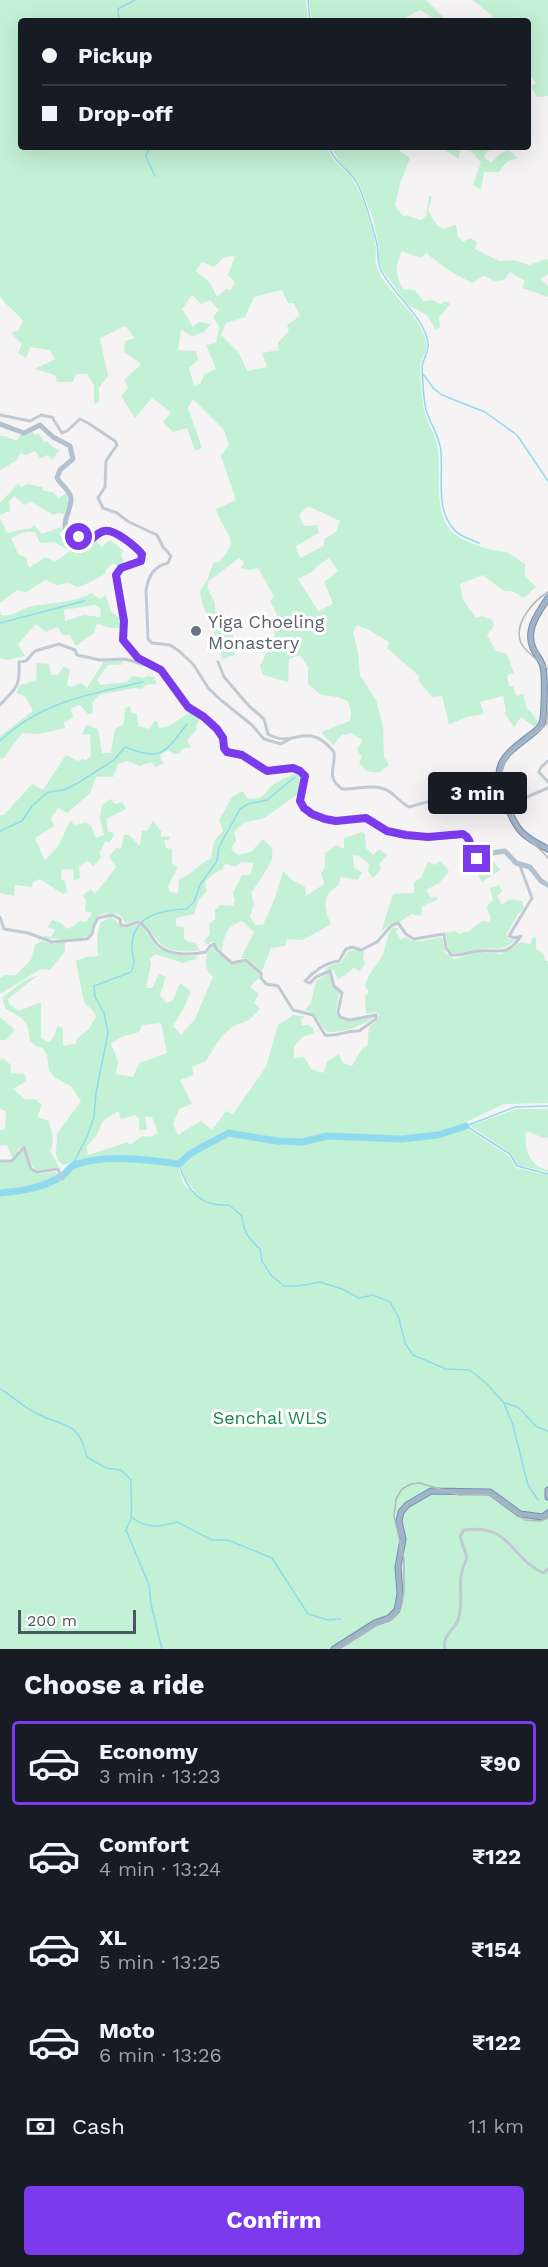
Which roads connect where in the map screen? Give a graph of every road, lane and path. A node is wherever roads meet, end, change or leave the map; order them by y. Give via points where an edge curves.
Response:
1 (0, 415) edge
2 (0, 424) edge
3 (548, 598) edge
4 (218, 662) dead end
5 (160, 669) junction
6 (0, 705) edge
7 (290, 739) junction
8 (548, 761) edge
9 (548, 782) edge
10 (548, 788) edge
11 (508, 805) junction
12 (548, 849) edge
13 (519, 864) junction
14 (548, 885) edge
15 (0, 917) edge
16 (0, 1161) edge
17 (63, 1179) dead end
18 (548, 1490) edge
19 (548, 1497) edge
20 (548, 1513) edge
21 (548, 1569) edge
22 (334, 1649) edge
23 (445, 1649) edge

1 - 7 street via 30,421 41,415 52,417 62,433 80,419 115,441 117,445 106,461 105,487 98,498 101,505 154,532 171,556 168,563 153,570 148,582 148,639 170,645 193,664 209,689 252,724 264,739 281,744
2 - 5 main road via 24,433 40,425 70,446 73,459 57,478 71,501 64,523 66,531 87,540 109,530 142,554 141,561 121,568 116,575 124,621 123,640 138,658
3 - 11 highway via 530,631 530,642 543,665 543,722 500,764 498,781
4 - 7 street via 224,677 264,719 268,734
5 - 6 street via 125,659 100,660 77,655 75,650 59,644 34,651 19,663 18,685
5 - 13 main road via 184,704 217,729 227,752 242,755 267,771 300,771 305,783 300,801 312,814 336,821 366,818 387,831 406,835 463,834 469,839 474,857 480,859 505,851
7 - 11 street via 310,735 327,743 334,752 332,778 342,789 378,788 409,807 457,797
8 - 9 street via 539,772
10 - 11 street
11 - 12 highway via 520,832
13 - 14 main road via 530,867
13 - 15 street via 532,898 509,936 520,936 517,942 502,952 451,956 444,934 414,939 398,923 377,942 361,950 346,950 339,962 330,962 311,975 305,981 310,983 330,971 334,986 342,993 340,1017 350,1020 376,1015 359,1031 333,1036 326,1035 313,1015 292,1010 278,986 266,984 253,964 246,960 232,963 214,944 206,952 183,954 159,946 143,924 121,925 120,919 112,915 98,918 87,939 52,942 4,929
16 - 17 street via 12,1161 24,1148 31,1169 58,1169
18 - 19 highway
20 - 22 highway via 520,1514 490,1492 431,1491 407,1505 399,1521 403,1539 397,1610
21 - 23 street via 543,1573 536,1570 494,1532 464,1530 460,1536 467,1558 459,1584 462,1601

